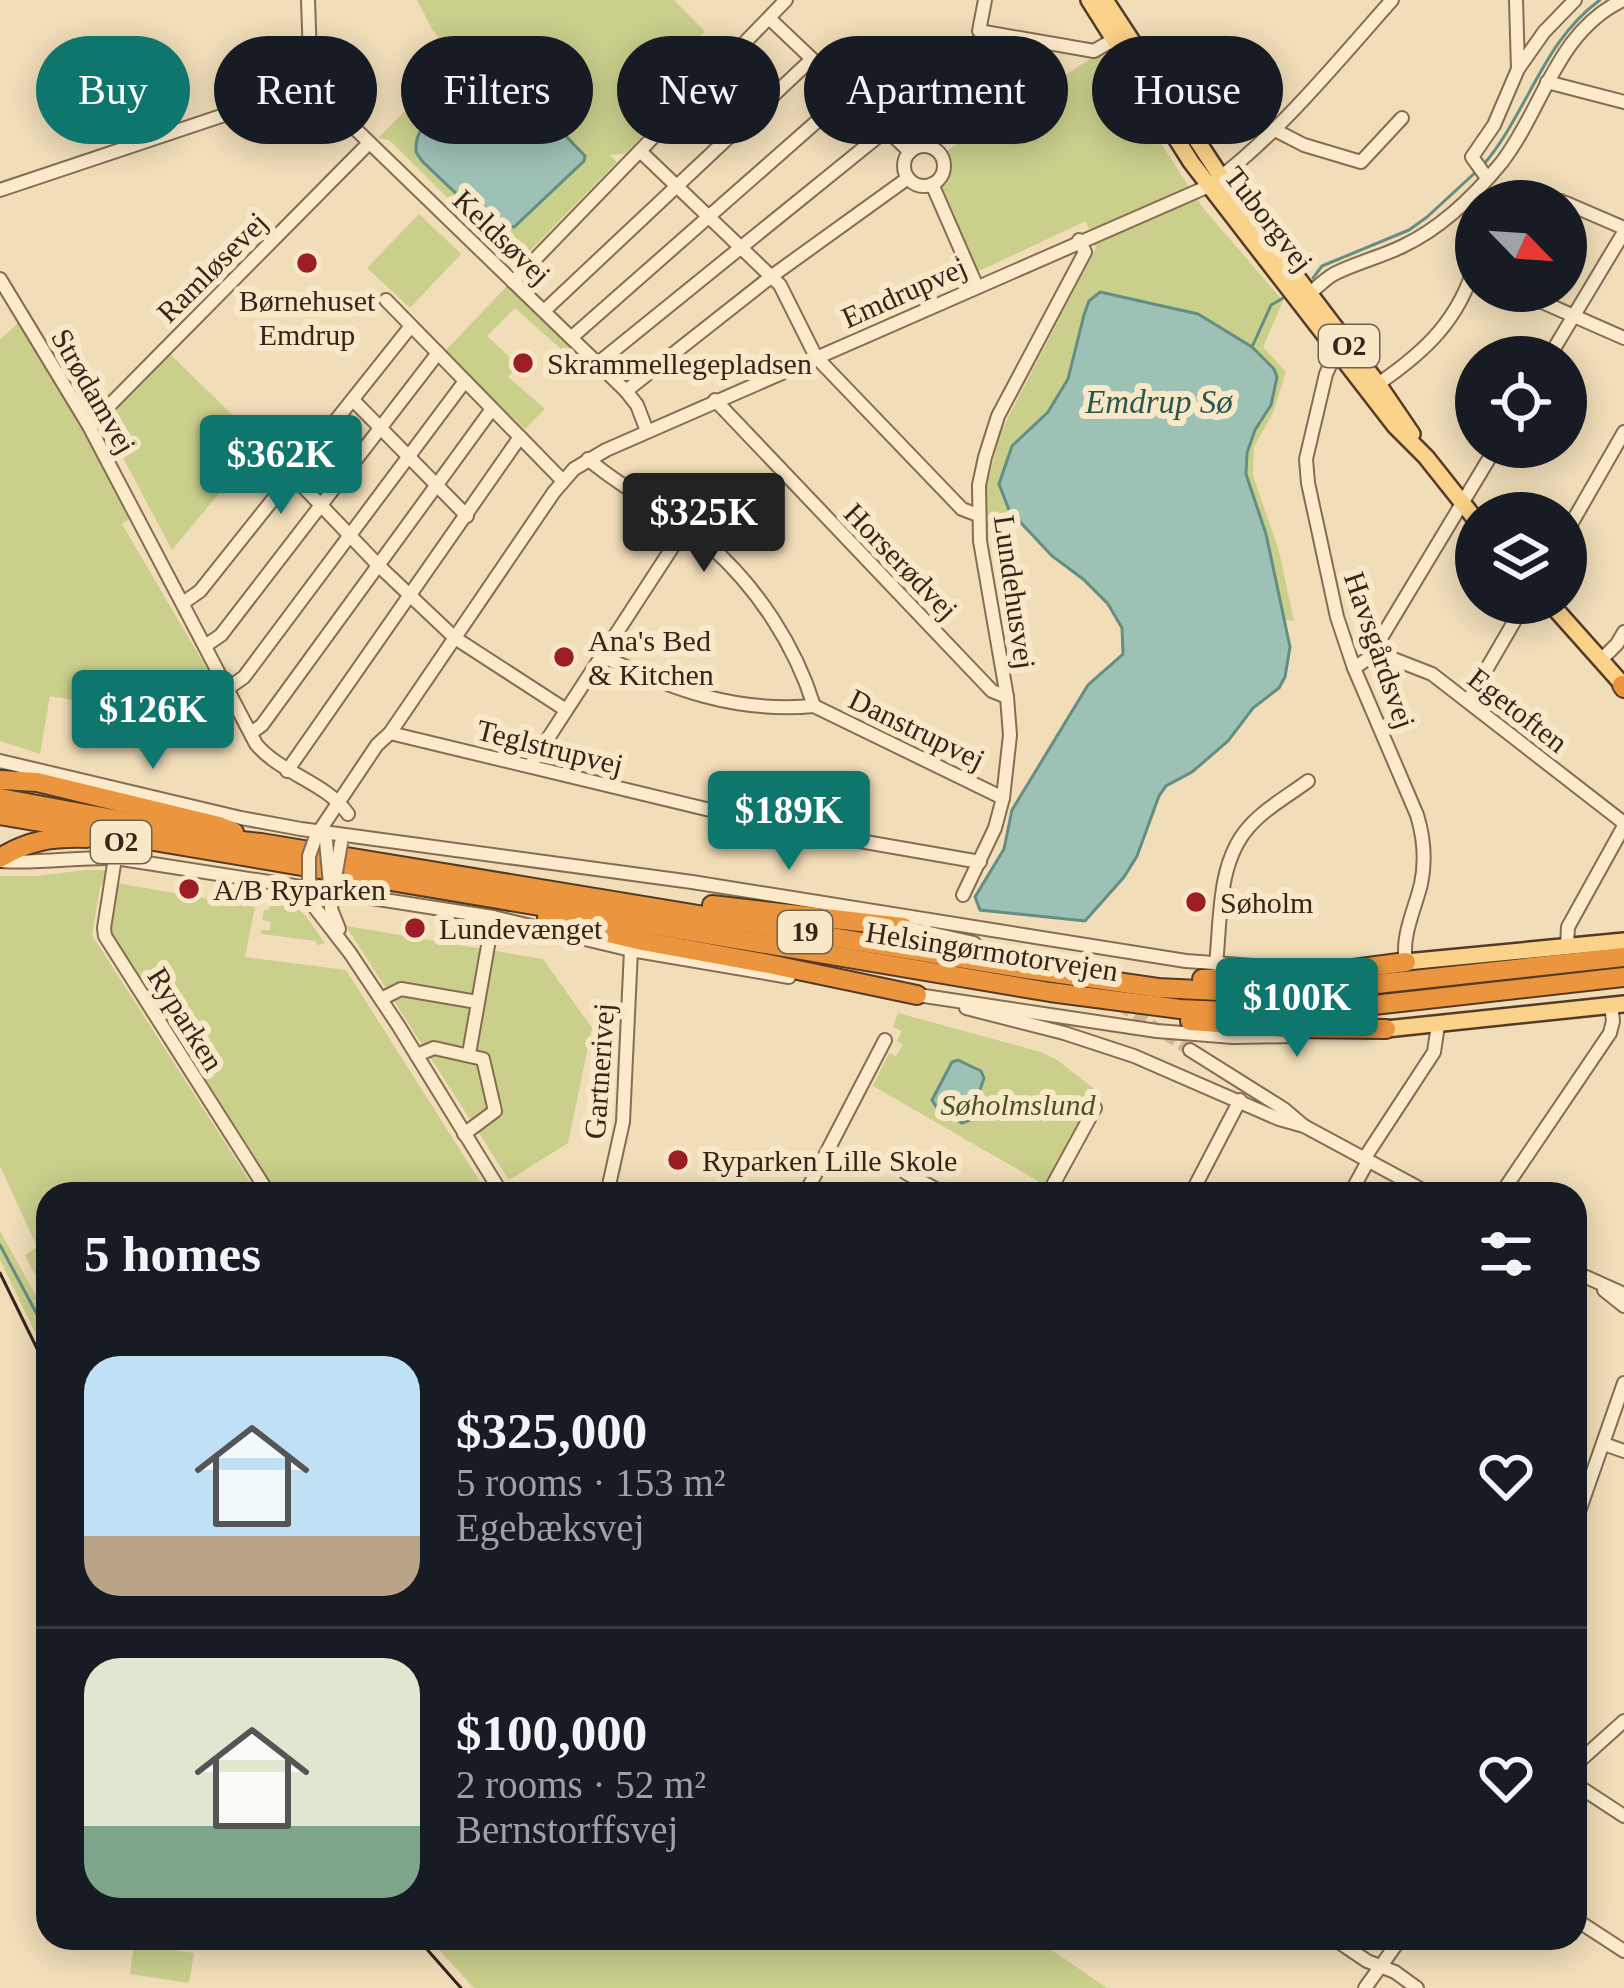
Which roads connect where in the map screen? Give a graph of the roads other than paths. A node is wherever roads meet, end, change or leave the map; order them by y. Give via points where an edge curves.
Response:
1 (308, 0) edge
2 (786, 0) edge
3 (985, 0) edge
4 (1089, 0) edge
5 (1106, 0) edge
6 (1391, 0) edge
7 (1516, 0) edge
8 (1575, 0) edge
9 (1623, 0) edge
10 (770, 19) junction
11 (309, 36) edge
12 (1111, 36) edge
13 (804, 51) edge
14 (1092, 51) edge
15 (804, 67) edge
16 (1518, 69) junction
17 (1547, 82) junction
18 (1624, 102) edge
19 (214, 118) edge
20 (1283, 118) edge
21 (1402, 118) dead end
22 (804, 133) edge
23 (1283, 134) edge
24 (367, 144) edge
25 (371, 144) edge
26 (869, 144) edge
27 (901, 144) edge
28 (1188, 144) edge
29 (1256, 144) edge
30 (640, 151) junction
31 (910, 152) junction
32 (908, 178) junction
33 (1487, 178) joint
34 (1215, 181) junction
35 (932, 184) junction
36 (677, 187) junction
37 (0, 190) edge
38 (1455, 208) edge
39 (1587, 213) edge
40 (709, 216) junction
41 (1624, 230) edge
42 (1079, 240) junction
43 (742, 247) junction
44 (772, 277) junction
45 (0, 280) edge
46 (513, 282) junction
47 (977, 287) junction
48 (1304, 296) junction
49 (386, 300) dead end
50 (544, 311) junction
51 (1455, 312) edge
52 (1564, 312) edge
53 (1573, 316) junction
54 (411, 326) junction
55 (1561, 336) edge
56 (572, 337) junction
57 (1624, 338) edge
58 (438, 353) junction
59 (1342, 355) junction
60 (816, 357) junction
61 (597, 364) junction
62 (465, 381) junction
63 (1378, 384) junction
64 (626, 391) junction
65 (352, 400) junction
66 (715, 400) junction
67 (492, 409) junction
68 (89, 426) junction
69 (380, 428) junction
70 (646, 431) junction
71 (1624, 432) edge
72 (520, 437) junction
73 (408, 457) junction
74 (1426, 457) junction
75 (588, 459) junction
76 (293, 476) junction
77 (562, 481) junction
78 (438, 485) junction
79 (1455, 495) edge
80 (1587, 496) edge
81 (321, 504) junction
82 (978, 515) junction
83 (467, 516) junction
84 (1455, 516) edge
85 (686, 528) junction
86 (350, 536) junction
87 (379, 566) junction
88 (410, 596) junction
89 (187, 600) junction
90 (1513, 624) edge
91 (1569, 624) edge
92 (1624, 632) edge
93 (455, 638) junction
94 (205, 646) junction
95 (1373, 651) junction
96 (602, 656) junction
97 (1601, 660) junction
98 (1354, 668) junction
99 (1623, 686) edge
100 (227, 689) junction
101 (1007, 698) junction
102 (1468, 701) junction
103 (814, 706) junction
104 (566, 710) junction
105 (251, 733) junction
106 (390, 733) junction
107 (530, 766) junction
108 (287, 771) junction
109 (2, 780) edge
110 (1308, 782) dead end
111 (1003, 798) junction
112 (344, 808) junction
113 (0, 814) edge
114 (1624, 824) edge
115 (328, 838) junction
116 (253, 850) junction
117 (115, 857) junction
118 (526, 860) junction
119 (6, 861) edge
120 (980, 862) junction
121 (309, 884) junction
122 (332, 886) junction
123 (462, 893) junction
124 (963, 895) dead end
125 (590, 896) junction
126 (493, 917) junction
127 (903, 927) junction
128 (1624, 940) edge
129 (974, 943) tunnel mouth
130 (1567, 946) junction
131 (631, 950) junction
132 (350, 953) junction
133 (1624, 957) edge
134 (1406, 962) junction
135 (1216, 964) junction
136 (1020, 968) junction
137 (1624, 977) edge
138 (985, 981) junction
139 (917, 995) junction
140 (381, 999) junction
141 (477, 1002) junction
142 (1617, 1005) edge
143 (1438, 1025) junction
144 (1386, 1029) junction
145 (885, 1040) dead end
146 (1190, 1050) tunnel mouth
147 (417, 1054) junction
148 (470, 1054) junction
149 (1240, 1100) junction
150 (1095, 1108) dead end
151 (1304, 1126) junction
152 (464, 1134) junction
153 (1366, 1160) junction
154 (906, 1173) dead end
155 (261, 1182) edge
156 (494, 1182) edge
157 (610, 1182) edge
158 (811, 1182) edge
159 (923, 1182) edge
160 (1055, 1182) edge
161 (1197, 1182) edge
162 (1356, 1182) edge
163 (1407, 1182) edge
164 (1509, 1182) edge
165 (1587, 1278) edge
166 (1599, 1285) junction
167 (1624, 1294) edge
168 (1624, 1306) edge
169 (1623, 1391) edge
170 (1604, 1444) junction
171 (1624, 1451) edge
172 (1587, 1490) edge
173 (1624, 1721) edge
174 (1587, 1754) edge
175 (1587, 1792) edge
176 (1624, 1816) edge
177 (1587, 1927) edge
178 (1351, 1950) edge
179 (1392, 1950) edge
180 (1624, 1951) edge
181 (1380, 1966) junction
182 (1365, 1988) edge
183 (1417, 1988) edge

1 - 11 street
2 - 10 street
3 - 14 street via 979,31
4 - 12 main road, Tuborgvej / O2
5 - 34 main road, Tuborgvej / O2
6 - 20 street, Emdrupvej
7 - 16 street
8 - 16 street
9 - 17 street via 1575,35
10 - 13 street
10 - 30 street
15 - 36 street
16 - 33 street via 1472,157
17 - 18 street
17 - 33 street
19 - 37 street
21 - 23 street via 1361,162
22 - 40 street
24 - 68 street, Ramløsevej
25 - 46 street, Keldsøvej
26 - 43 street
27 - 31 street
28 - 34 main road, Tuborgvej / O2
29 - 34 street, Emdrupvej
30 - 36 street
30 - 46 street
31 - 32 street
31 - 35 street via 923,146 941,156
32 - 35 street
32 - 44 street
34 - 42 street, Emdrupvej
34 - 48 main road, Tuborgvej / O2
35 - 47 street
36 - 40 street
36 - 50 street
38 - 48 street via 1419,238 1332,275
39 - 41 street
40 - 43 street
40 - 56 street
41 - 53 street
42 - 47 street, Emdrupvej
42 - 82 street, Lundehusvej via 1085,252 998,416
43 - 44 street
43 - 61 street
44 - 60 street
44 - 64 street
45 - 68 street, Strødamvej
46 - 50 street, Keldsøvej
47 - 60 street, Emdrupvej
48 - 59 main road, Tuborgvej / O2
48 - 63 main road, Tuborgvej / O2
49 - 54 street
50 - 56 street, Keldsøvej
51 - 63 street via 1416,358
52 - 53 street
53 - 55 street
53 - 57 street
54 - 58 street
54 - 65 street
56 - 61 street, Keldsøvej
58 - 62 street
58 - 69 street
59 - 74 main road, Tuborgvej / O2
59 - 98 street, Havsgårdsvej via 1326,374 1306,459 1336,617
60 - 66 street, Emdrupvej
60 - 82 street via 962,509
61 - 64 street, Keldsøvej
62 - 67 street
62 - 73 street
63 - 74 main road, Tuborgvej / O2
64 - 70 street, Keldsøvej
65 - 69 street
65 - 76 street
66 - 70 street, Emdrupvej
66 - 101 street, Horserødvej
67 - 72 street
67 - 78 street
68 - 89 street, Strødamvej
69 - 73 street
69 - 81 street
70 - 75 street, Emdrupvej
71 - 80 street
72 - 77 street
72 - 83 street
73 - 78 street
73 - 86 street
74 - 79 main road, Tuborgvej / O2
75 - 77 street, Emdrupvej
75 - 85 street
76 - 81 street
76 - 89 street
77 - 93 street, Emdrupvej
78 - 83 street
78 - 87 street
81 - 86 street
81 - 94 street
82 - 101 street, Lundehusvej
83 - 88 street
84 - 95 street
85 - 96 street
85 - 103 street via 776,623
86 - 87 street
86 - 100 street
87 - 88 street
87 - 105 street
88 - 93 street
88 - 108 street
89 - 94 street, Strødamvej
90 - 102 street
91 - 97 main road
92 - 97 street
93 - 104 street
93 - 106 street, Emdrupvej
94 - 100 street, Strødamvej
95 - 98 street
95 - 102 street, Egetoften via 1420,668
96 - 103 street, Danstrupvej via 722,701
96 - 104 street
97 - 99 main road
98 - 134 street, Havsgårdsvej via 1423,835
100 - 105 street, Strødamvej
101 - 111 street, Lundehusvej
102 - 114 street, Egetoften
103 - 111 street, Danstrupvej
104 - 107 street
105 - 108 street, Strødamvej
106 - 107 street, Teglstrupvej
106 - 112 street, Emdrupvej
107 - 120 street, Teglstrupvej via 784,828
108 - 112 street, Strødamvej
109 - 115 street
109 - 116 highway, Helsingørmotorvejen / 19
109 - 116 highway, O2 via 219,826
110 - 135 street via 1262,815 1236,847
111 - 120 street, Lundehusvej
112 - 115 street, Emdrupvej
112 - 115 street, Emdrupvej
113 - 116 highway, Helsingørmotorvejen / 19
114 - 130 street via 1568,927
115 - 118 street
115 - 121 street, Emdrupvej, bridge via 310,856
115 - 122 street, Emdrupvej, bridge
116 - 119 highway, O2 via 65,837 30,843
116 - 123 highway, Helsingørmotorvejen / 19
116 - 125 highway, Helsingørmotorvejen / 19
117 - 119 street
117 - 121 street
117 - 155 street, Ryparken via 105,936
118 - 127 street
118 - 135 street
120 - 124 street, Lundehusvej
121 - 122 street
121 - 132 street via 316,909
122 - 126 street
122 - 132 street via 333,918
123 - 138 highway, Helsingørmotorvejen / 19
123 - 139 highway via 612,935
125 - 127 highway
125 - 136 highway, Helsingørmotorvejen / 19
126 - 131 street
126 - 141 street
127 - 129 street
128 - 130 main road
130 - 134 main road
131 - 139 street
131 - 157 street, Gartnerivej via 623,1122
132 - 140 street
133 - 136 highway, Helsingørmotorvejen / 19 via 1281,992 1157,988
134 - 135 street
134 - 136 highway via 1197,980
137 - 138 highway, Helsingørmotorvejen / 19 via 1269,1013
138 - 144 highway via 1154,1017
139 - 144 street via 1206,1036
139 - 149 street via 1099,1044
140 - 141 street via 400,989
140 - 147 street
141 - 148 street
142 - 143 main road
142 - 164 street via 1610,1034
143 - 144 main road
143 - 153 street via 1434,1052
145 - 158 street
146 - 151 street
147 - 148 street
147 - 152 street
148 - 152 street via 484,1059 495,1111
149 - 151 street
149 - 161 street
150 - 160 street
151 - 153 street
152 - 156 street
153 - 162 street
153 - 163 street
154 - 159 street
165 - 166 street
166 - 167 street
166 - 168 street
169 - 170 street
170 - 171 street
170 - 172 street
173 - 174 street
175 - 176 street
177 - 180 street
178 - 181 street
179 - 181 street
181 - 182 street
181 - 183 street

